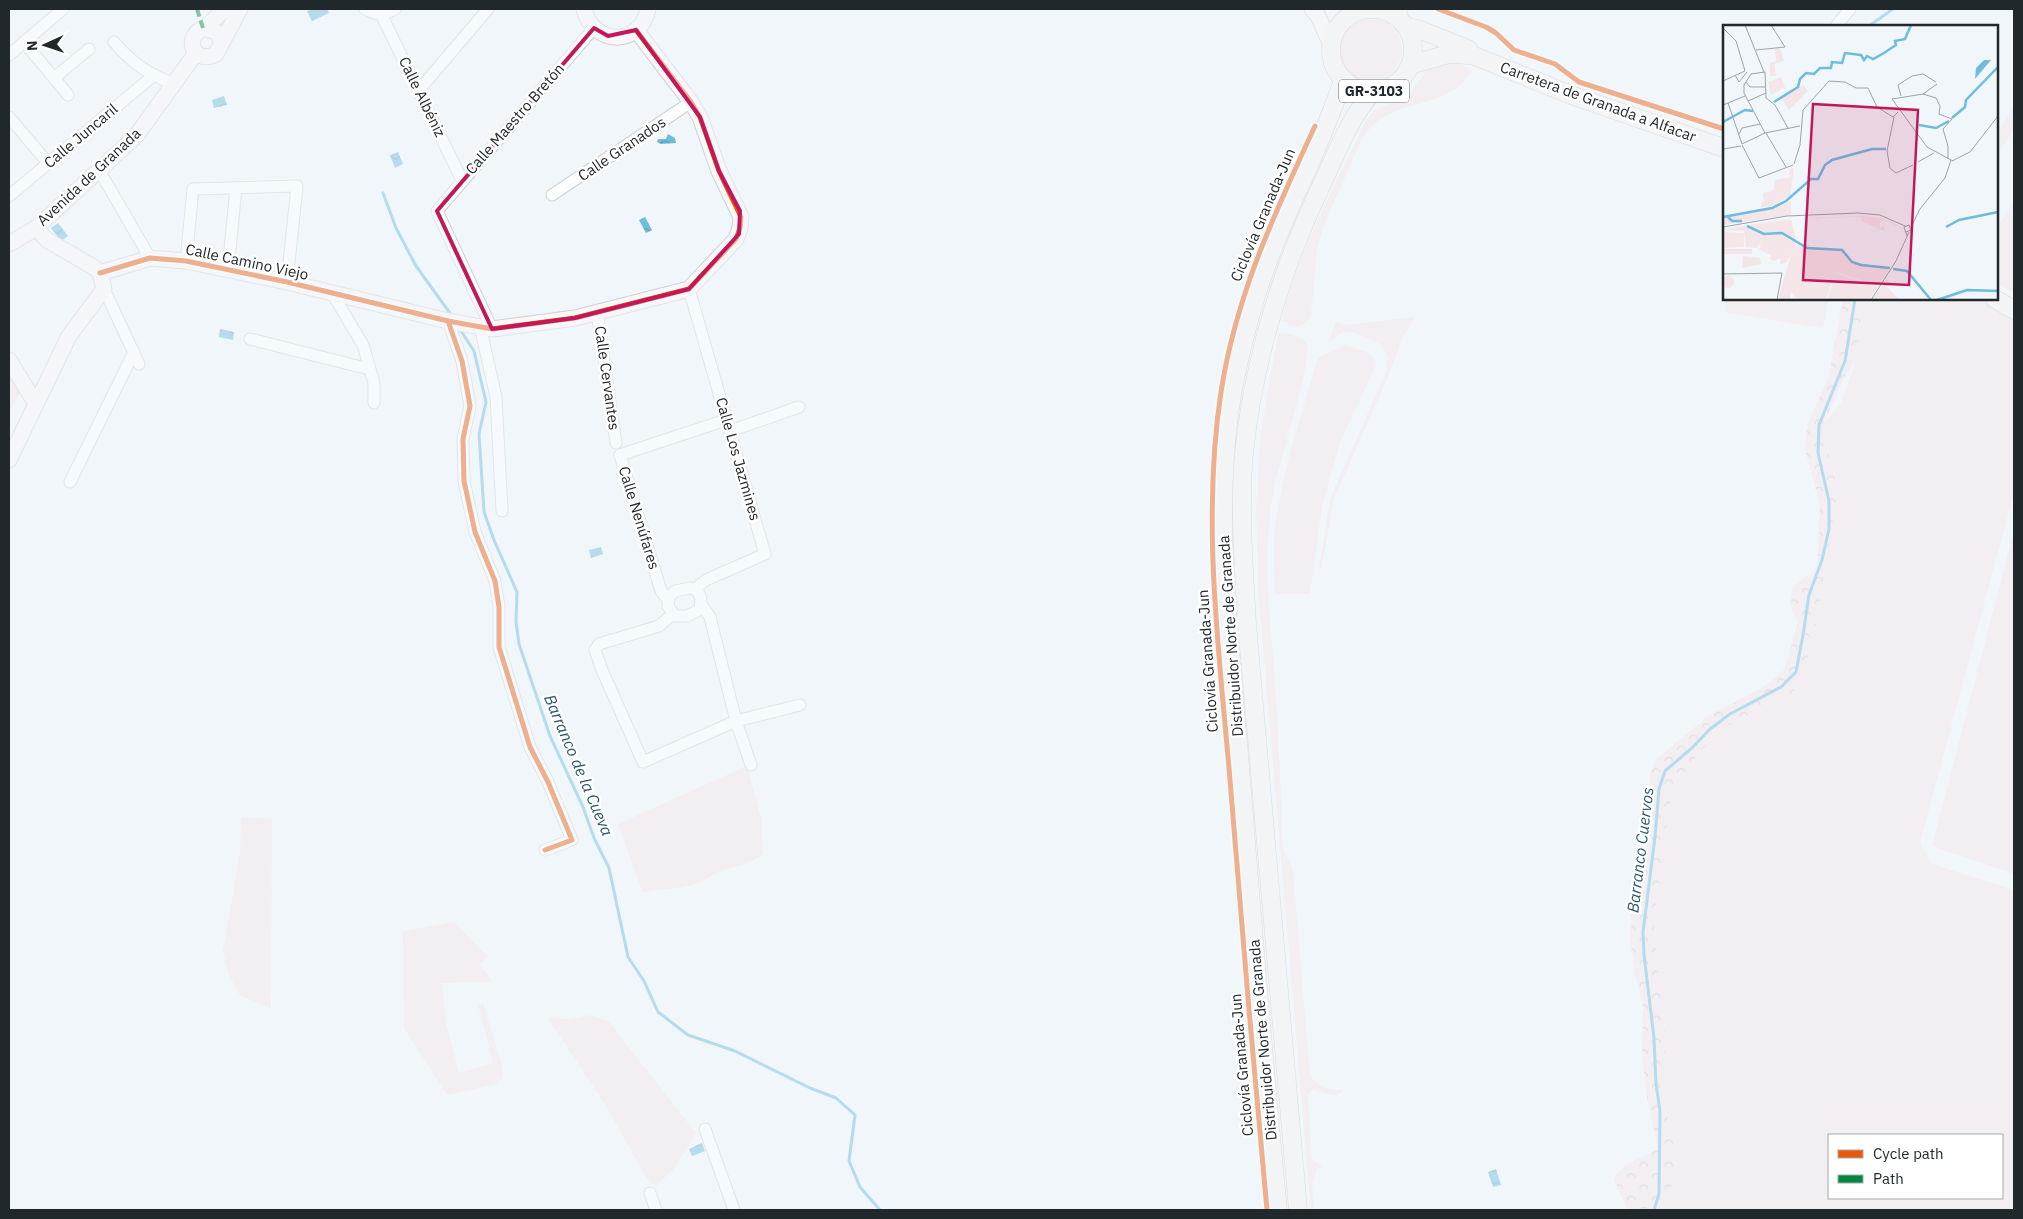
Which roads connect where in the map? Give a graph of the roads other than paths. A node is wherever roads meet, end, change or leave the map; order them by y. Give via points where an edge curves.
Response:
1 (63, 9) edge
2 (226, 9) edge
3 (240, 9) edge
4 (364, 9) edge
5 (395, 9) edge
6 (488, 9) edge
7 (584, 9) edge
8 (648, 9) edge
9 (1312, 9) edge
10 (1362, 9) edge
11 (1850, 9) edge
12 (381, 14) junction
13 (1403, 19) edge
14 (1837, 25) edge
15 (205, 28) junction
16 (594, 28) junction
17 (636, 30) junction
18 (24, 42) junction
19 (114, 42) dead end
20 (221, 42) junction
21 (1331, 45) junction
22 (89, 50) dead end
23 (196, 53) junction
24 (9, 55) edge
25 (1472, 55) junction
26 (1410, 65) junction
27 (153, 76) junction
28 (54, 78) junction
29 (1343, 80) junction
30 (174, 84) junction
31 (419, 90) junction
32 (1373, 92) junction
33 (68, 95) dead end
34 (691, 102) junction
35 (9, 116) edge
36 (1723, 148) edge
37 (48, 163) junction
38 (99, 170) junction
39 (462, 180) junction
40 (236, 188) junction
41 (552, 195) dead end
42 (9, 196) edge
43 (36, 228) junction
44 (9, 244) edge
45 (150, 258) junction
46 (186, 261) junction
47 (228, 270) junction
48 (100, 272) junction
49 (287, 282) junction
50 (689, 289) junction
51 (104, 290) junction
52 (332, 293) junction
53 (1997, 300) edge
54 (2014, 310) edge
55 (598, 312) junction
56 (448, 321) junction
57 (486, 328) junction
58 (250, 339) dead end
59 (134, 352) junction
60 (9, 360) edge
61 (139, 364) dead end
62 (369, 369) junction
63 (374, 403) dead end
64 (36, 404) junction
65 (799, 407) dead end
66 (728, 426) junction
67 (616, 443) dead end
68 (9, 460) edge
69 (70, 482) dead end
70 (502, 510) dead end
71 (695, 589) junction
72 (668, 600) junction
73 (701, 604) junction
74 (673, 614) junction
75 (800, 705) dead end
76 (736, 721) junction
77 (750, 765) dead end
78 (545, 850) dead end
79 (705, 1128) dead end
80 (650, 1193) dead end
81 (656, 1210) edge
82 (734, 1210) edge
83 (1278, 1210) edge
84 (1298, 1210) edge

1 - 18 street
2 - 15 street
3 - 20 street
4 - 12 street
5 - 12 street
6 - 31 street
7 - 16 street
8 - 17 street
9 - 21 street, GR-3103
10 - 13 main road, GR-3103 via 1381,10
10 - 21 main road, GR-3103 via 1340,24
11 - 14 street
12 - 31 street, Calle Albéniz
13 - 25 main road, Carretera de Granada a Alfacar / GR-3103 via 1418,29 1468,50
13 - 26 main road, GR-3103 via 1412,39
15 - 20 street via 218,33
15 - 23 street via 199,30 192,40
16 - 17 street via 608,36 618,37
16 - 39 street, Calle Maestro Bretón
17 - 34 street
18 - 24 street
18 - 28 street
19 - 27 street via 128,58
20 - 23 street via 219,51 210,57
21 - 29 main road, GR-3103 via 1335,70
22 - 28 street
23 - 30 street, Avenida de Granada
25 - 26 main road, Carretera de Granada a Alfacar / GR-3103 via 1448,54
25 - 36 main road, Carretera de Granada a Alfacar / GR-3103 via 1571,95
26 - 32 main road, GR-3103 via 1396,84
27 - 30 street
27 - 37 street, Calle Juncaril
28 - 33 street
29 - 32 main road, GR-3103 via 1362,91
29 - 83 main road, Distribuidor Norte de Granada via 1251,310 1234,381 1226,449 1223,528 1228,630
30 - 38 street, Avenida de Granada via 136,136
31 - 39 street, Calle Albéniz
32 - 84 main road, Distribuidor Norte de Granada via 1353,118 1284,271 1254,383 1244,454 1242,529 1247,624
34 - 41 street, Calle Granados
34 - 50 street via 700,117 719,171 740,211 741,222 732,244
35 - 37 street
37 - 42 street, Calle Juncaril
38 - 43 street, Avenida de Granada
38 - 45 street
39 - 57 street, Calle Maestro Bretón via 437,211
40 - 46 street via 193,189
40 - 47 street
40 - 49 street via 297,186
43 - 44 street, Avenida de Granada
43 - 48 street via 47,240
45 - 46 street, Calle Camino Viejo
45 - 48 street, Calle Camino Viejo
46 - 47 street, Calle Camino Viejo
47 - 49 street, Calle Camino Viejo
48 - 51 street
49 - 52 street, Calle Camino Viejo
50 - 55 street, Calle Camino Viejo
50 - 66 street, Calle Los Jazmines
51 - 59 street
51 - 64 street via 69,336
52 - 56 street, Calle Camino Viejo
52 - 62 street via 363,346
53 - 54 main road
55 - 57 street, Calle Camino Viejo via 575,318
55 - 67 street, Calle Cervantes
56 - 57 street, Calle Camino Viejo
56 - 78 street via 462,361 470,406 463,439 464,481 475,532 495,581 499,647 530,747 572,840
57 - 70 street via 496,397
58 - 62 street
59 - 61 street
59 - 69 street
60 - 64 street
62 - 63 street via 374,383
64 - 68 street
65 - 66 street
66 - 71 street, Calle Los Jazmines via 764,554 706,580
66 - 72 street, Calle Nenúfares via 620,455 661,591
71 - 72 street via 675,591
71 - 73 street
72 - 74 street
73 - 74 street via 700,610 694,614 678,617
73 - 76 street via 710,617
74 - 76 street via 659,626 599,644 595,650 643,762
75 - 76 street
76 - 77 street
79 - 82 street
80 - 81 street

